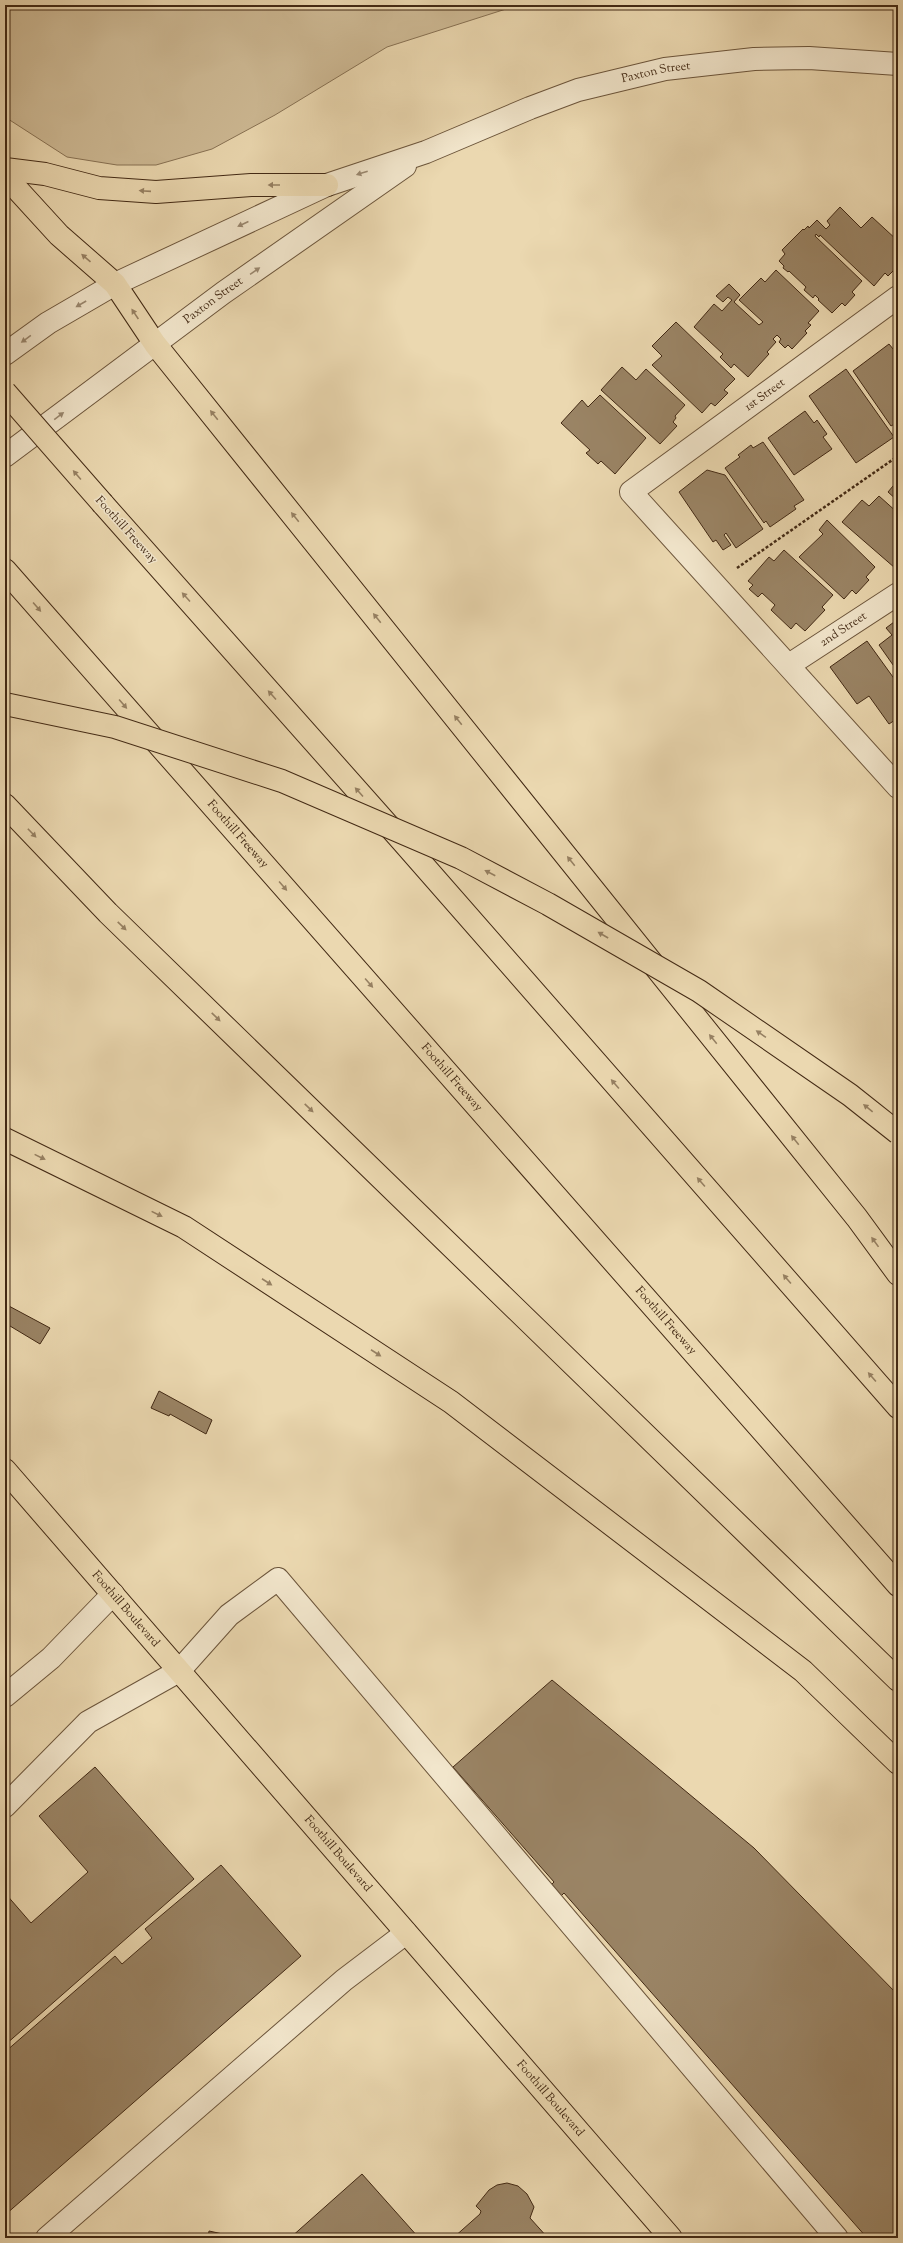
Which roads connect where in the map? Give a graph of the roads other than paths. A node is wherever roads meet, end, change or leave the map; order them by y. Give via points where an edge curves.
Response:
1 (898, 64) edge
2 (426, 152) junction
3 (5, 169) edge
4 (5, 176) edge
5 (327, 185) junction
6 (115, 284) junction
7 (898, 297) edge
8 (155, 344) junction
9 (5, 354) edge
10 (5, 392) edge
11 (5, 456) edge
12 (8, 573) edge
13 (898, 594) edge
14 (790, 665) junction
15 (5, 704) edge
16 (898, 787) edge
17 (5, 805) edge
18 (898, 1133) edge
19 (5, 1139) edge
20 (898, 1274) edge
21 (898, 1407) edge
22 (5, 1470) edge
23 (898, 1585) edge
24 (112, 1594) junction
25 (179, 1671) junction
26 (898, 1680) edge
27 (5, 1696) edge
28 (898, 1763) edge
29 (5, 1806) edge
30 (406, 1933) junction
31 (48, 2238) edge
32 (671, 2238) edge
33 (837, 2238) edge

1 - 2 street, Paxton Street via 809,58 754,60 665,69 578,90
2 -> 5 street, Paxton Street
8 -> 2 street, Paxton Street via 223,293
5 -> 3 main road via 251,185 156,192 99,188 45,174
6 -> 4 main road via 59,235
5 -> 6 street, Paxton Street
8 -> 6 main road
6 -> 9 street, Paxton Street via 48,323
7 - 14 street, 1st Street via 631,492
11 -> 8 street, Paxton Street
20 -> 8 main road via 852,1212
21 -> 10 main road, Foothill Freeway, bridge
12 -> 23 main road, Foothill Freeway
13 - 14 street, 2nd Street
14 - 16 street
18 -> 15 main road, bridge via 850,1095 699,991 548,904 460,858 282,782 115,727
17 -> 26 main road via 120,924
19 -> 28 main road via 184,1227 451,1402 803,1672
22 - 24 main road, Foothill Boulevard
24 - 25 main road, Foothill Boulevard
24 - 27 street via 51,1658
25 - 29 street via 88,1722
25 - 30 main road, Foothill Boulevard
25 - 33 street via 229,1615 278,1579
30 - 31 street via 344,1980
30 - 32 main road, Foothill Boulevard

